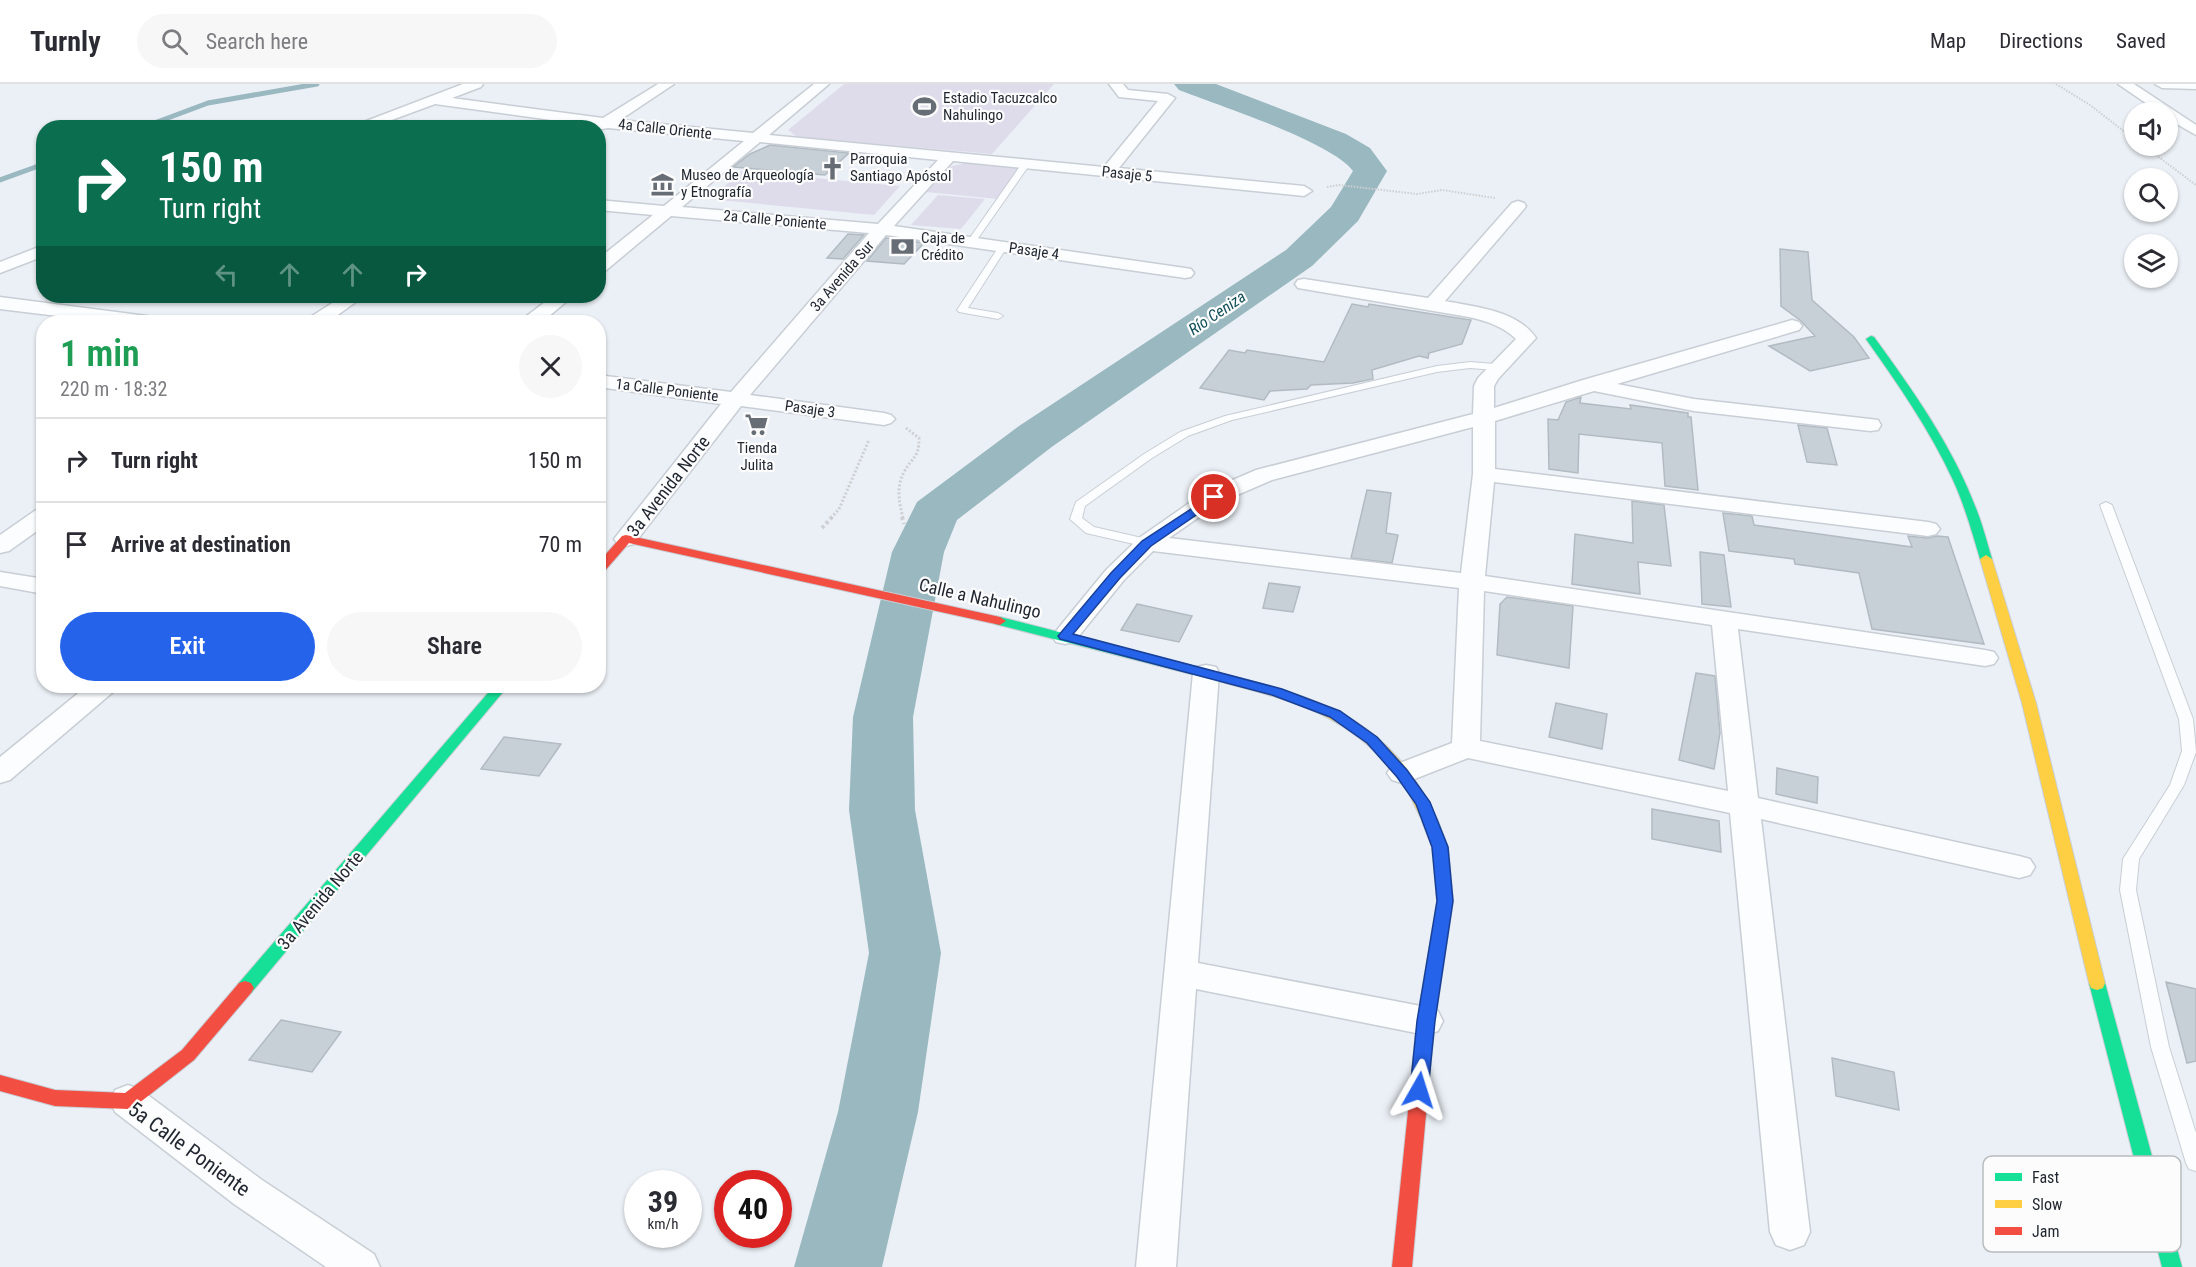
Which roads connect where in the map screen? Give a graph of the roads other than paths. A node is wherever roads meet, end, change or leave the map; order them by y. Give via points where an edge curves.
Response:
1 (476, 84) edge
2 (667, 84) edge
3 (822, 84) edge
4 (1116, 84) edge
5 (2125, 84) edge
6 (2156, 84) edge
7 (2162, 84) edge
8 (2196, 85) edge
9 (432, 99) junction
10 (2180, 100) dead end
11 (376, 120) edge
12 (569, 120) edge
13 (606, 122) edge
14 (606, 125) edge
15 (2196, 131) edge
16 (755, 138) junction
17 (950, 156) junction
18 (1026, 164) junction
19 (1108, 172) junction
20 (1304, 191) dead end
21 (606, 206) edge
22 (1518, 206) road end
23 (668, 211) junction
24 (882, 229) junction
25 (971, 242) junction
26 (1003, 247) junction
27 (36, 253) edge
28 (606, 261) edge
29 (0, 268) edge
30 (1185, 273) dead end
31 (1304, 284) dead end
32 (0, 303) edge
33 (344, 303) edge
34 (555, 303) edge
35 (1431, 304) junction
36 (93, 315) edge
37 (326, 315) edge
38 (540, 315) edge
39 (998, 316) dead end
40 (1792, 326) dead end
41 (1871, 339) dead end
42 (1495, 367) junction
43 (606, 382) edge
44 (1590, 384) junction
45 (736, 399) junction
46 (1485, 417) junction
47 (884, 419) road end
48 (1870, 425) dead end
49 (1484, 474) junction
50 (2106, 505) dead end
51 (36, 521) edge
52 (1928, 529) dead end
53 (626, 539) junction
54 (1147, 543) junction
55 (0, 546) edge
56 (606, 563) edge
57 (0, 579) edge
58 (1472, 582) junction
59 (36, 586) edge
60 (1724, 618) junction
61 (1065, 636) junction
62 (1985, 658) dead end
63 (1206, 673) junction
64 (95, 693) edge
65 (495, 693) edge
66 (1466, 748) junction
67 (0, 772) edge
68 (1402, 773) junction
69 (1744, 805) junction
70 (2019, 867) dead end
71 (1181, 974) junction
72 (1426, 1021) junction
73 (0, 1083) edge
74 (128, 1101) junction
75 (2143, 1156) edge
76 (2196, 1163) edge
77 (1790, 1232) dead end
78 (2168, 1252) edge
79 (360, 1267) edge
80 (1156, 1267) edge
81 (1402, 1267) edge
82 (2172, 1267) edge

1 - 9 street
2 - 13 street
3 - 16 street
4 - 19 street via 1124,94 1168,98
5 - 15 street
6 - 10 street
7 - 8 street
9 - 11 street
9 - 12 street, 4a Calle Oriente
14 - 16 street, 4a Calle Oriente
16 - 17 street, 4a Calle Oriente
16 - 23 street
17 - 18 street, Pasaje 5
17 - 24 street, 3a Avenida Sur
18 - 19 street, Pasaje 5
18 - 25 lane
19 - 20 street, Pasaje 5
21 - 23 street, 2a Calle Poniente
22 - 35 street
23 - 24 street, 2a Calle Poniente
23 - 28 street
24 - 25 street, Pasaje 4
24 - 45 street, 3a Avenida Sur
25 - 26 street, Pasaje 4
26 - 30 street, Pasaje 4
26 - 39 lane via 962,310
27 - 29 street
31 - 35 street
32 - 36 street
33 - 37 street
34 - 38 street
35 - 42 street via 1517,327 1526,338 1520,348
40 - 44 street
41 - 75 street via 1958,476 1969,503 2029,703
42 - 46 street via 1484,386
42 - 54 lane via 1437,369 1229,418 1184,434 1080,504 1076,519 1090,530
43 - 45 street, 1a Calle Poniente
44 - 46 street
44 - 48 street via 1679,403
45 - 47 street, Pasaje 3
45 - 53 street, 3a Avenida Norte
46 - 49 street
46 - 54 street via 1264,475 1214,497
49 - 52 street
49 - 58 street
50 - 76 lane via 2186,719 2188,751 2177,785 2132,859 2128,890 2160,1047
51 - 55 street
53 - 56 street, 3a Avenida Norte
53 - 61 street, Calle a Nahulingo
54 - 58 street
54 - 61 street
57 - 59 street
58 - 60 street
58 - 66 street
60 - 62 street
60 - 69 street
61 - 63 street, Calle a Nahulingo
63 - 68 street, Calle a Nahulingo via 1277,692 1335,714 1372,740
63 - 71 street
64 - 67 street
65 - 74 street, 3a Avenida Norte via 188,1055
66 - 68 street
66 - 69 street
68 - 72 street, Calle a Nahulingo via 1423,802 1440,847 1445,901
69 - 70 street
69 - 77 street
71 - 72 street
71 - 80 street
72 - 81 street, Calle a Nahulingo
73 - 74 street, 5a Calle Poniente via 55,1098
74 - 79 street, 5a Calle Poniente via 248,1192
78 - 82 street

